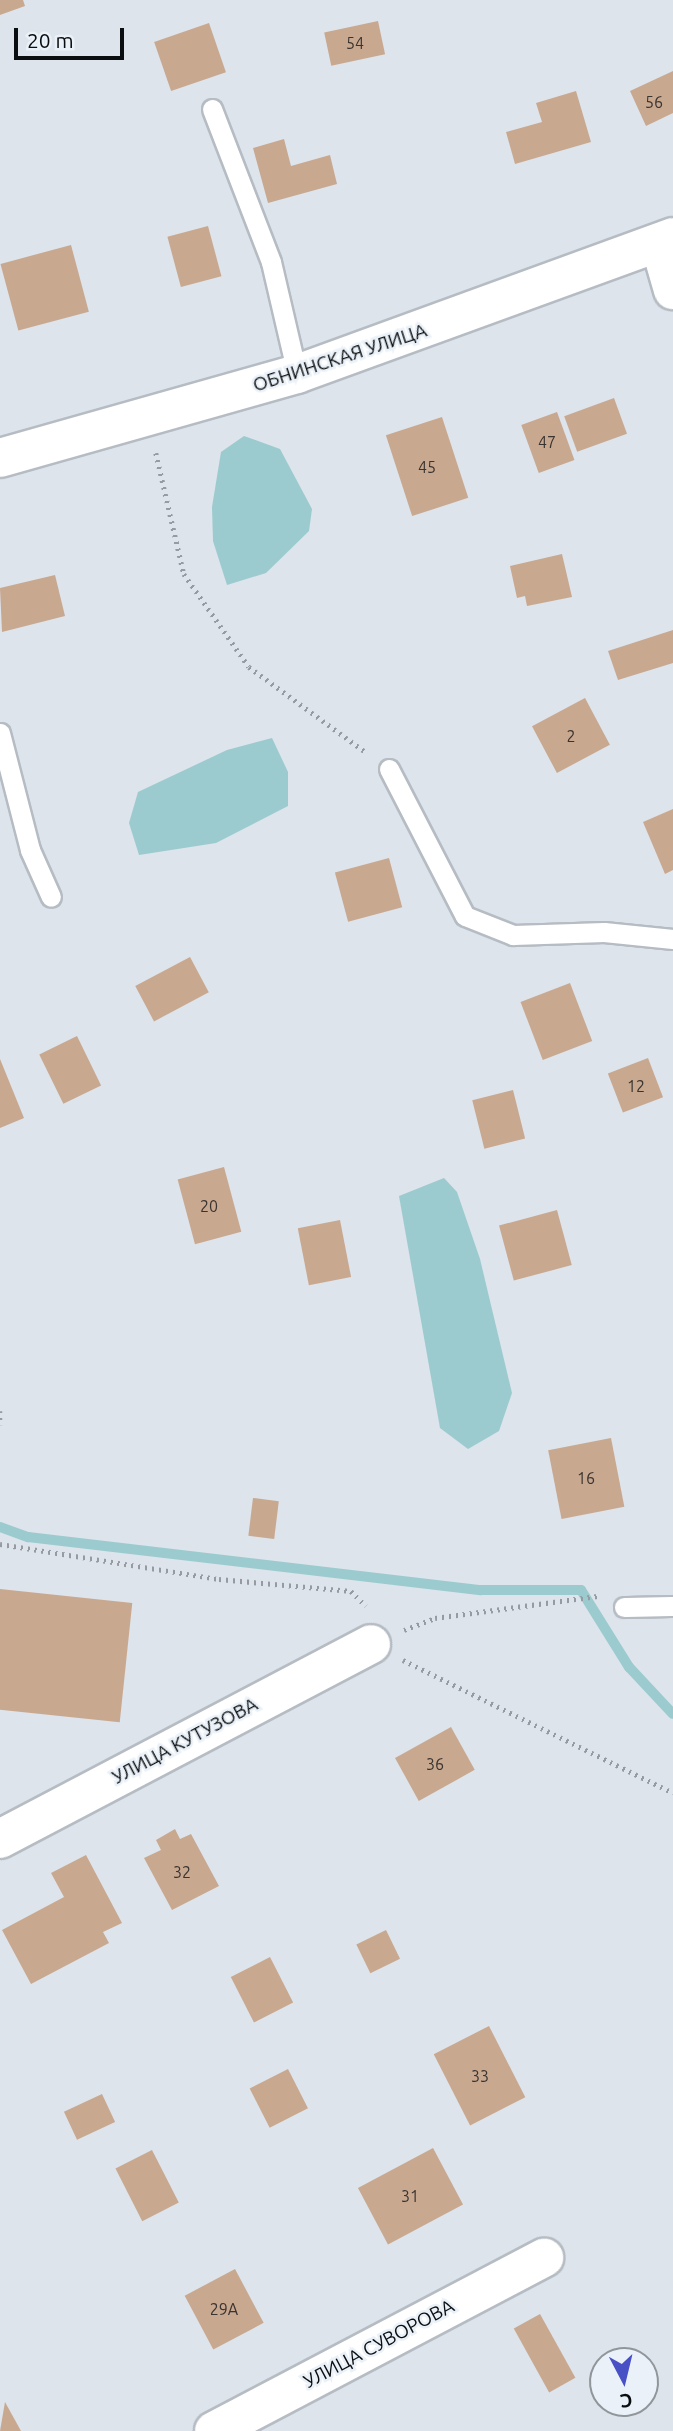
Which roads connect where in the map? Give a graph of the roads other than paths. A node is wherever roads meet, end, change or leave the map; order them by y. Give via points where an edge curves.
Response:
1 (212, 109) dead end
2 (666, 241) edge
3 (673, 290) edge
4 (297, 374) junction
5 (0, 458) edge
6 (0, 733) edge
7 (389, 769) road end
8 (51, 897) dead end
9 (673, 939) edge
10 (673, 1606) edge
11 (624, 1607) dead end
12 (371, 1644) road end
13 (0, 1839) edge
14 (544, 2258) dead end
15 (214, 2431) edge

1 - 4 lane via 271,262
2 - 3 street
2 - 4 street, ОБНИНСКАЯ УЛИЦА
4 - 5 street, ОБНИНСКАЯ УЛИЦА
6 - 8 lane via 30,850
7 - 9 lane via 465,916 513,935 604,932
10 - 11 lane
12 - 13 street, УЛИЦА КУТУЗОВА
14 - 15 street, УЛИЦА СУВОРОВА

